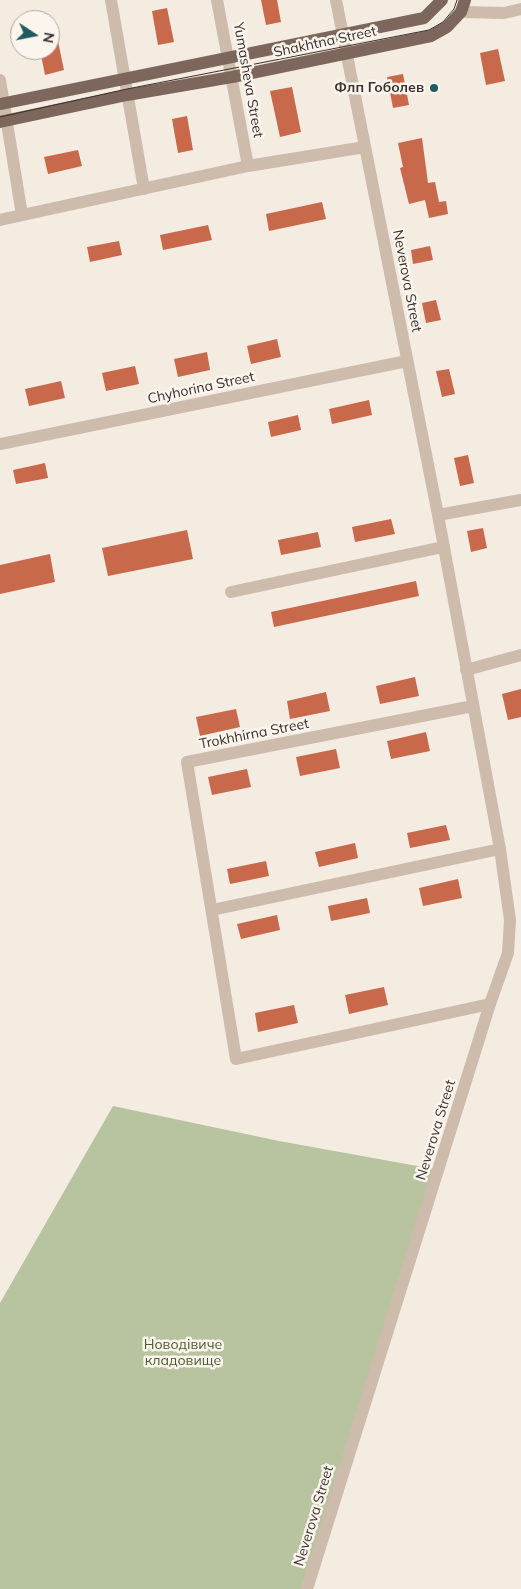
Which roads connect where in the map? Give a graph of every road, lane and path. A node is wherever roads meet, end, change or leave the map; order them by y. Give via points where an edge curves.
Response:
1 (111, 0) edge
2 (218, 0) edge
3 (336, 0) edge
4 (441, 2) edge
5 (463, 6) edge
6 (521, 9) edge
7 (343, 35) junction
8 (346, 52) junction
9 (229, 56) junction
10 (124, 77) junction
11 (232, 77) junction
12 (0, 80) edge
13 (128, 95) junction
14 (2, 104) edge
15 (4, 122) edge
16 (365, 147) junction
17 (248, 166) junction
18 (144, 189) junction
19 (22, 216) junction
20 (0, 220) edge
21 (407, 361) junction
22 (0, 444) edge
23 (521, 500) edge
24 (438, 515) junction
25 (444, 547) junction
26 (231, 592) dead end
27 (521, 655) edge
28 (466, 670) junction
29 (473, 706) junction
30 (500, 849) junction
31 (212, 910) junction
32 (490, 1004) junction
33 (307, 1589) edge

1 - 10 street
2 - 9 street, Yumasheva Street
3 - 7 street
4 - 7 main road, Shakhtna Street via 424,18
5 - 6 street, Shakhtna Street via 504,13
5 - 8 main road, Shakhtna Street via 447,27 431,36
7 - 8 street
7 - 9 main road, Shakhtna Street
8 - 11 main road, Shakhtna Street
8 - 16 street, Neverova Street
9 - 10 main road, Shakhtna Street
9 - 11 street, Yumasheva Street
10 - 13 street
10 - 14 main road, Shakhtna Street
11 - 13 main road, Shakhtna Street
11 - 17 street, Yumasheva Street
12 - 14 street
13 - 15 main road, Shakhtna Street
13 - 18 street
14 - 15 street
15 - 19 street
16 - 17 street
16 - 21 street, Neverova Street
17 - 18 street
18 - 19 street
19 - 20 street
21 - 22 street, Chyhorina Street
21 - 24 street, Neverova Street
23 - 24 street
24 - 25 street, Neverova Street
25 - 26 street
25 - 28 street, Neverova Street
27 - 28 street
28 - 29 street, Neverova Street
29 - 30 street, Neverova Street
29 - 31 street, Trokhhirna Street via 187,762
30 - 31 street
30 - 32 street, Neverova Street via 510,928 508,953
31 - 32 street, Trokhhirna Street via 236,1059
32 - 33 street, Neverova Street

